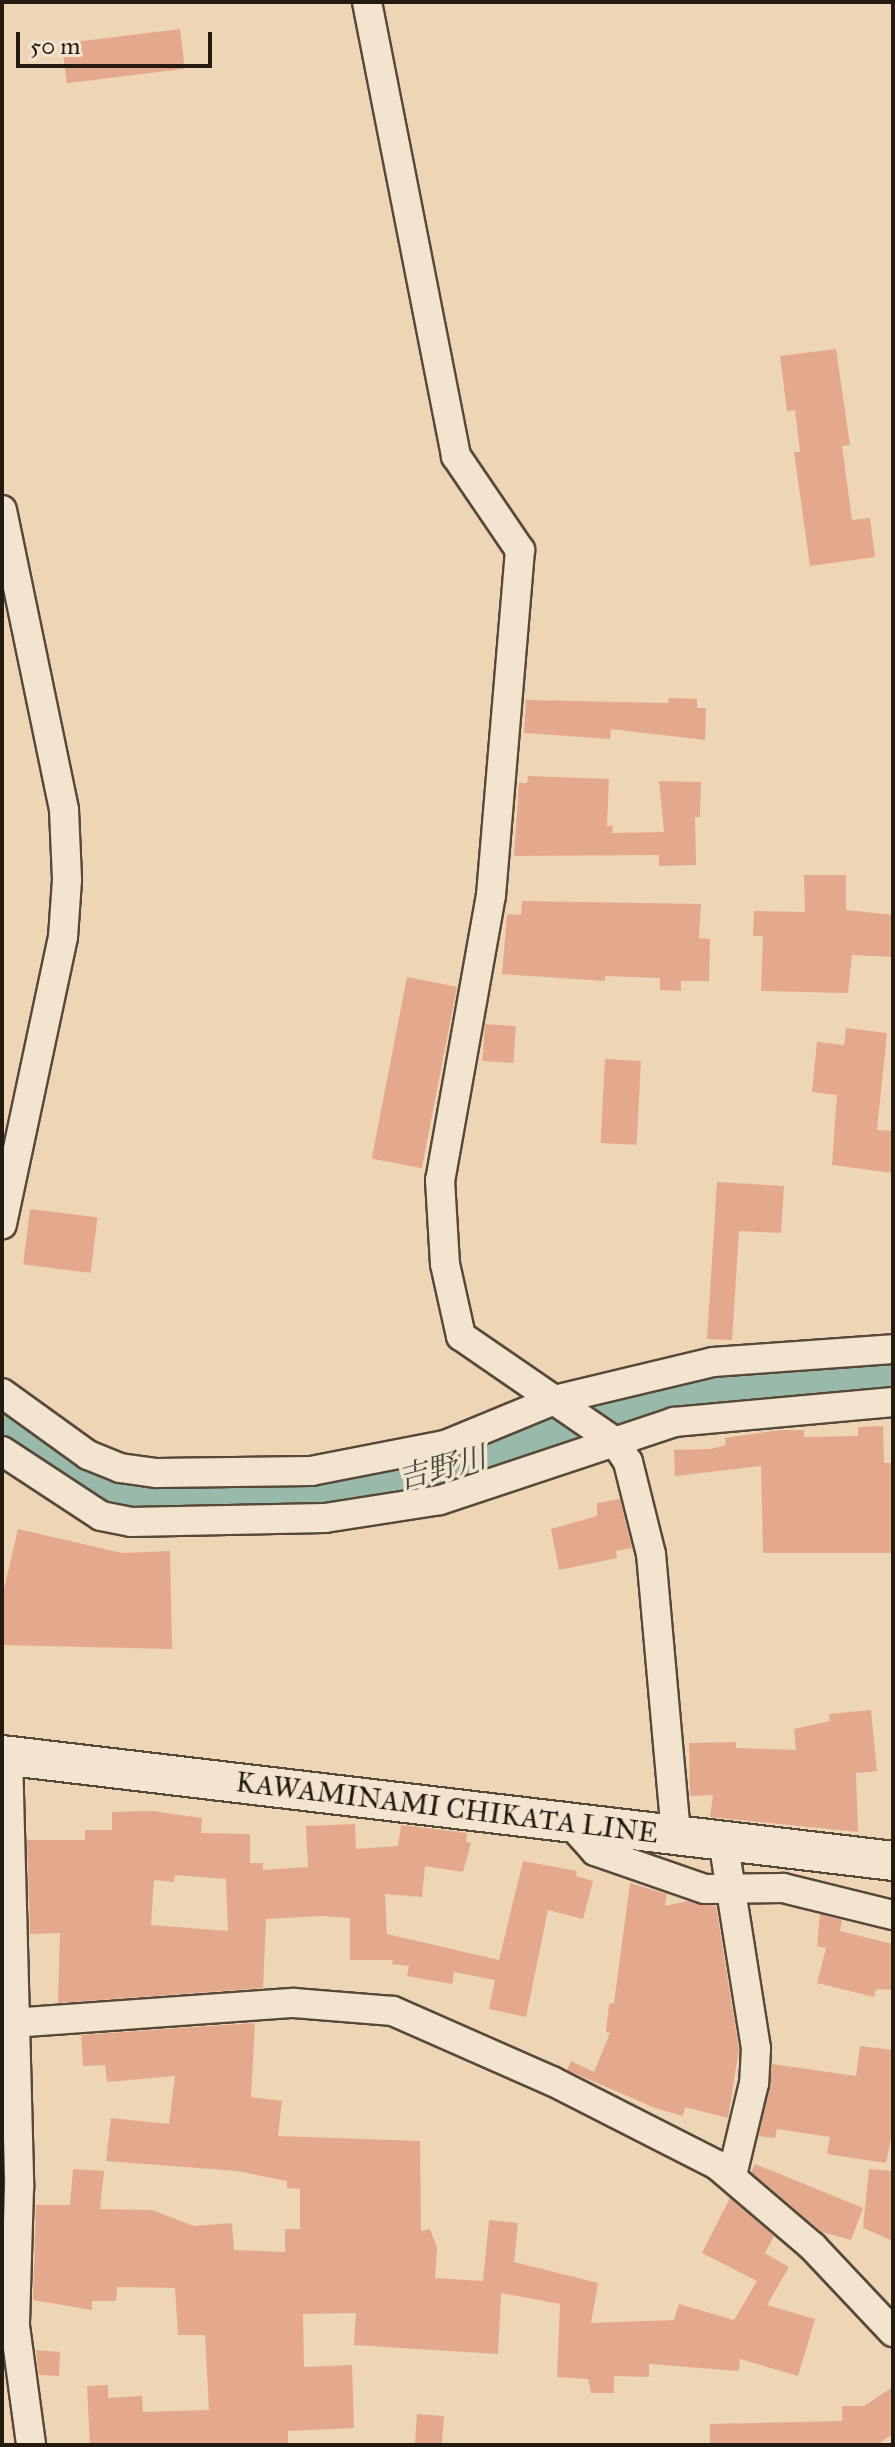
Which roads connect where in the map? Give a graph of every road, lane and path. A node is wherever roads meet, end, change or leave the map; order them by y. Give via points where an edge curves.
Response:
1 (367, 2) edge
2 (2, 510) edge
3 (2, 1225) edge
4 (893, 1349) edge
5 (2, 1393) edge
6 (893, 1402) edge
7 (559, 1404) junction
8 (607, 1437) junction
9 (2, 1451) edge
10 (5, 1755) edge
11 (570, 1823) junction
12 (676, 1836) junction
13 (723, 1840) junction
14 (893, 1861) edge
15 (727, 1891) junction
16 (893, 1915) edge
17 (7, 2027) edge
18 (732, 2175) junction
19 (893, 2332) edge
20 (31, 2445) edge

1 - 7 street via 456,456 520,550 491,895 440,1180 445,1264 461,1336
2 - 3 street via 64,810 67,880 63,937
4 - 7 street via 713,1362
5 - 7 street via 88,1455 120,1468 157,1473 311,1471 392,1458
6 - 8 street via 674,1422
7 - 8 street
8 - 9 street via 440,1500 325,1518 131,1522 101,1516 63,1496
8 - 12 street via 628,1462 651,1554
10 - 11 main road, KAWAMINAMI CHIKATA LINE
10 - 17 street
11 - 12 main road, KAWAMINAMI CHIKATA LINE
11 - 15 street via 595,1851 705,1889
12 - 13 main road, KAWAMINAMI CHIKATA LINE
13 - 14 main road, KAWAMINAMI CHIKATA LINE
13 - 15 street
15 - 16 street via 783,1888
15 - 18 street via 756,2048 754,2083
17 - 18 street via 294,2003 393,2011 552,2081
17 - 20 street via 19,2188 15,2326
18 - 19 street via 813,2247

